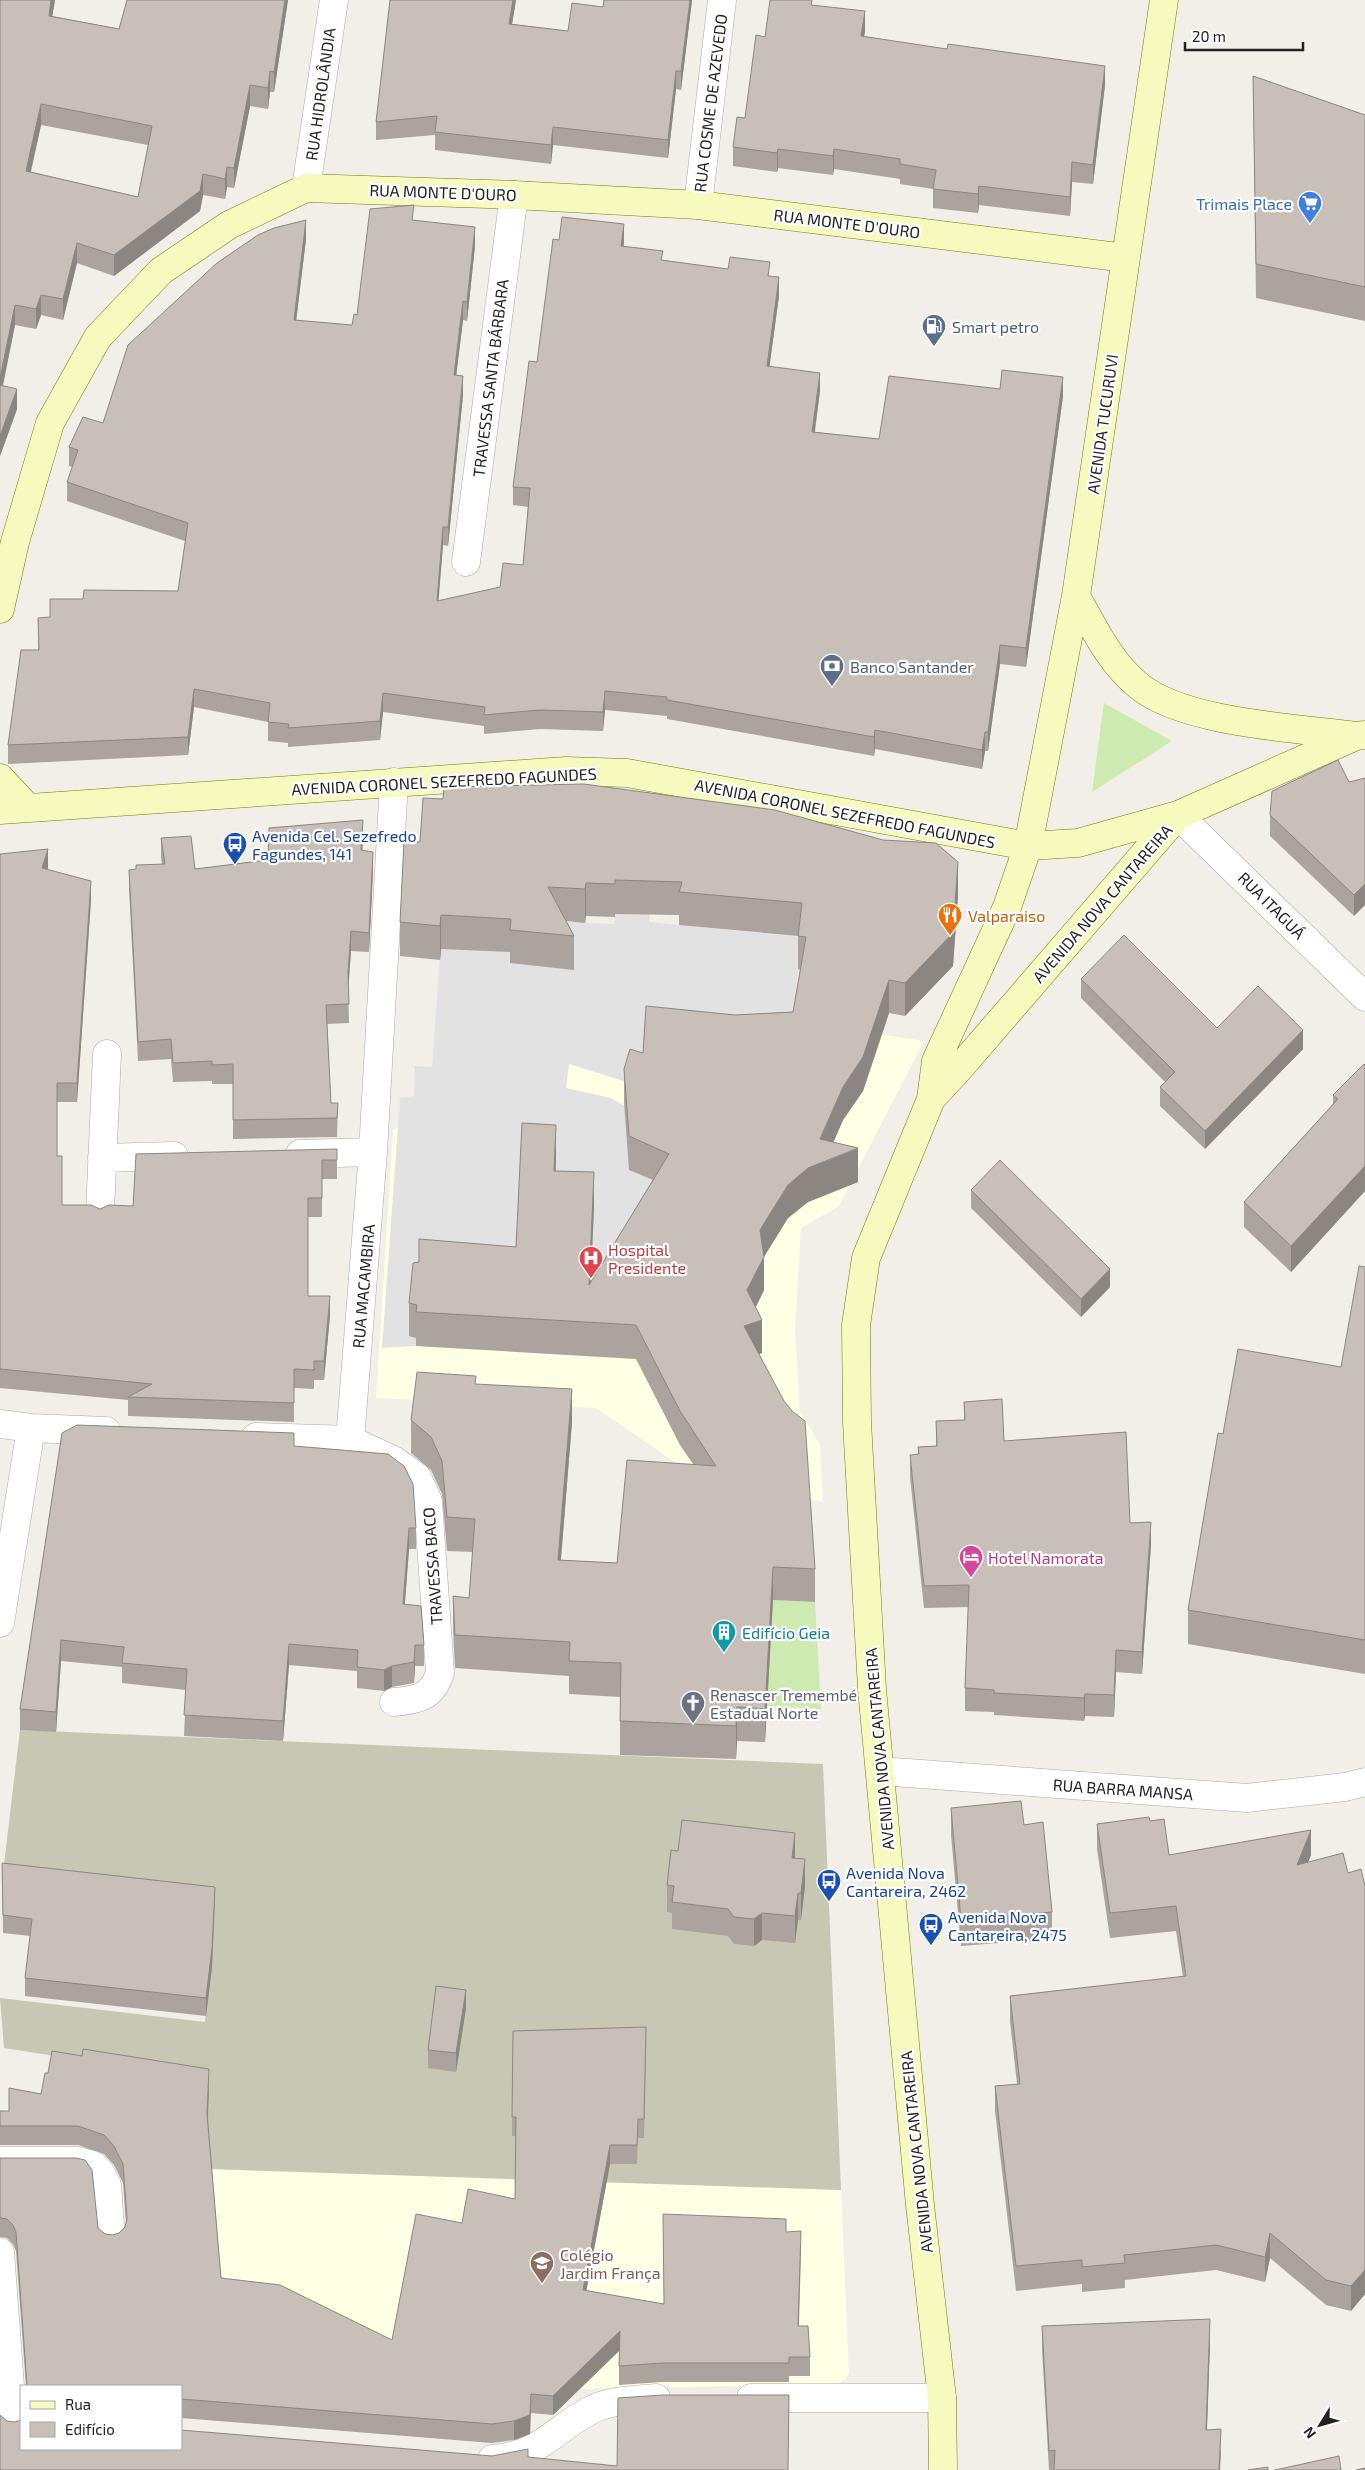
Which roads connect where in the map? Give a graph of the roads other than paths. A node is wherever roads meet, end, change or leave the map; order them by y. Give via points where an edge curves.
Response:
1 (334, 0) edge
2 (722, 0) edge
3 (1164, 0) edge
4 (306, 188) junction
5 (514, 195) junction
6 (698, 205) junction
7 (1126, 258) junction
8 (466, 562) dead end
9 (1076, 596) junction
10 (0, 609) edge
11 (1360, 735) edge
12 (0, 778) edge
13 (394, 782) junction
14 (28, 808) junction
15 (0, 810) edge
16 (1178, 816) junction
17 (1028, 846) junction
18 (1365, 997) edge
19 (107, 1054) dead end
20 (931, 1099) junction
21 (373, 1152) junction
22 (276, 1154) edge
23 (199, 1156) edge
24 (102, 1158) junction
25 (100, 1212) edge
26 (0, 1424) edge
27 (30, 1428) junction
28 (127, 1432) edge
29 (234, 1436) edge
30 (350, 1440) junction
31 (0, 1623) edge
32 (394, 1702) dead end
33 (880, 1771) junction
34 (1365, 1782) edge
35 (0, 2161) edge
36 (111, 2239) edge
37 (0, 2252) edge
38 (681, 2398) edge
39 (729, 2398) edge
40 (942, 2398) junction
41 (11, 2427) edge
42 (465, 2457) edge
43 (944, 2470) edge

1 - 4 street, RUA HIDROLÂNDIA
2 - 6 street, RUA COSME DE AZEVEDO
3 - 7 main road, AVENIDA TUCURUVI
4 - 5 main road, RUA MONTE D'OURO
4 - 10 main road, RUA MONTE D'OURO via 229,225 161,270 98,337 50,423 15,542
5 - 6 main road, RUA MONTE D'OURO
5 - 8 street, TRAVESSA SANTA BÁRBARA
6 - 7 main road, RUA MONTE D'OURO
7 - 9 main road, AVENIDA TUCURUVI
9 - 11 main road via 1111,658 1139,687 1164,700 1219,718
9 - 17 main road, AVENIDA TUCURUVI
11 - 16 main road, AVENIDA NOVA CANTAREIRA
12 - 14 main road
13 - 14 main road, AVENIDA CORONEL SEZEFREDO FAGUNDES
13 - 17 main road, AVENIDA CORONEL SEZEFREDO FAGUNDES via 566,771 628,772
13 - 21 street, RUA MACAMBIRA
14 - 15 main road, AVENIDA CORONEL SEZEFREDO FAGUNDES
16 - 17 main road, AVENIDA CORONEL SEZEFREDO FAGUNDES via 1078,843
16 - 18 street, RUA ITAGUÁ
16 - 20 main road, AVENIDA NOVA CANTAREIRA
17 - 20 main road, AVENIDA NOVA CANTAREIRA via 1008,907 936,1061
19 - 24 street
20 - 33 main road, AVENIDA NOVA CANTAREIRA via 866,1258 856,1325 856,1422
21 - 22 street
21 - 30 street, RUA MACAMBIRA
23 - 24 street
24 - 25 street
26 - 27 street
27 - 28 street
27 - 31 street
29 - 30 street
30 - 32 street, TRAVESSA BACO via 395,1461 417,1477 428,1501 440,1673 436,1687 425,1695
33 - 34 street, RUA BARRA MANSA via 1247,1798
33 - 40 main road, AVENIDA NOVA CANTAREIRA via 920,2205
35 - 36 street via 78,2161 93,2165 107,2185
37 - 41 street
38 - 42 street via 617,2401 593,2409 541,2446 518,2455 493,2459
39 - 40 street
40 - 43 main road, AVENIDA NOVA CANTAREIRA

